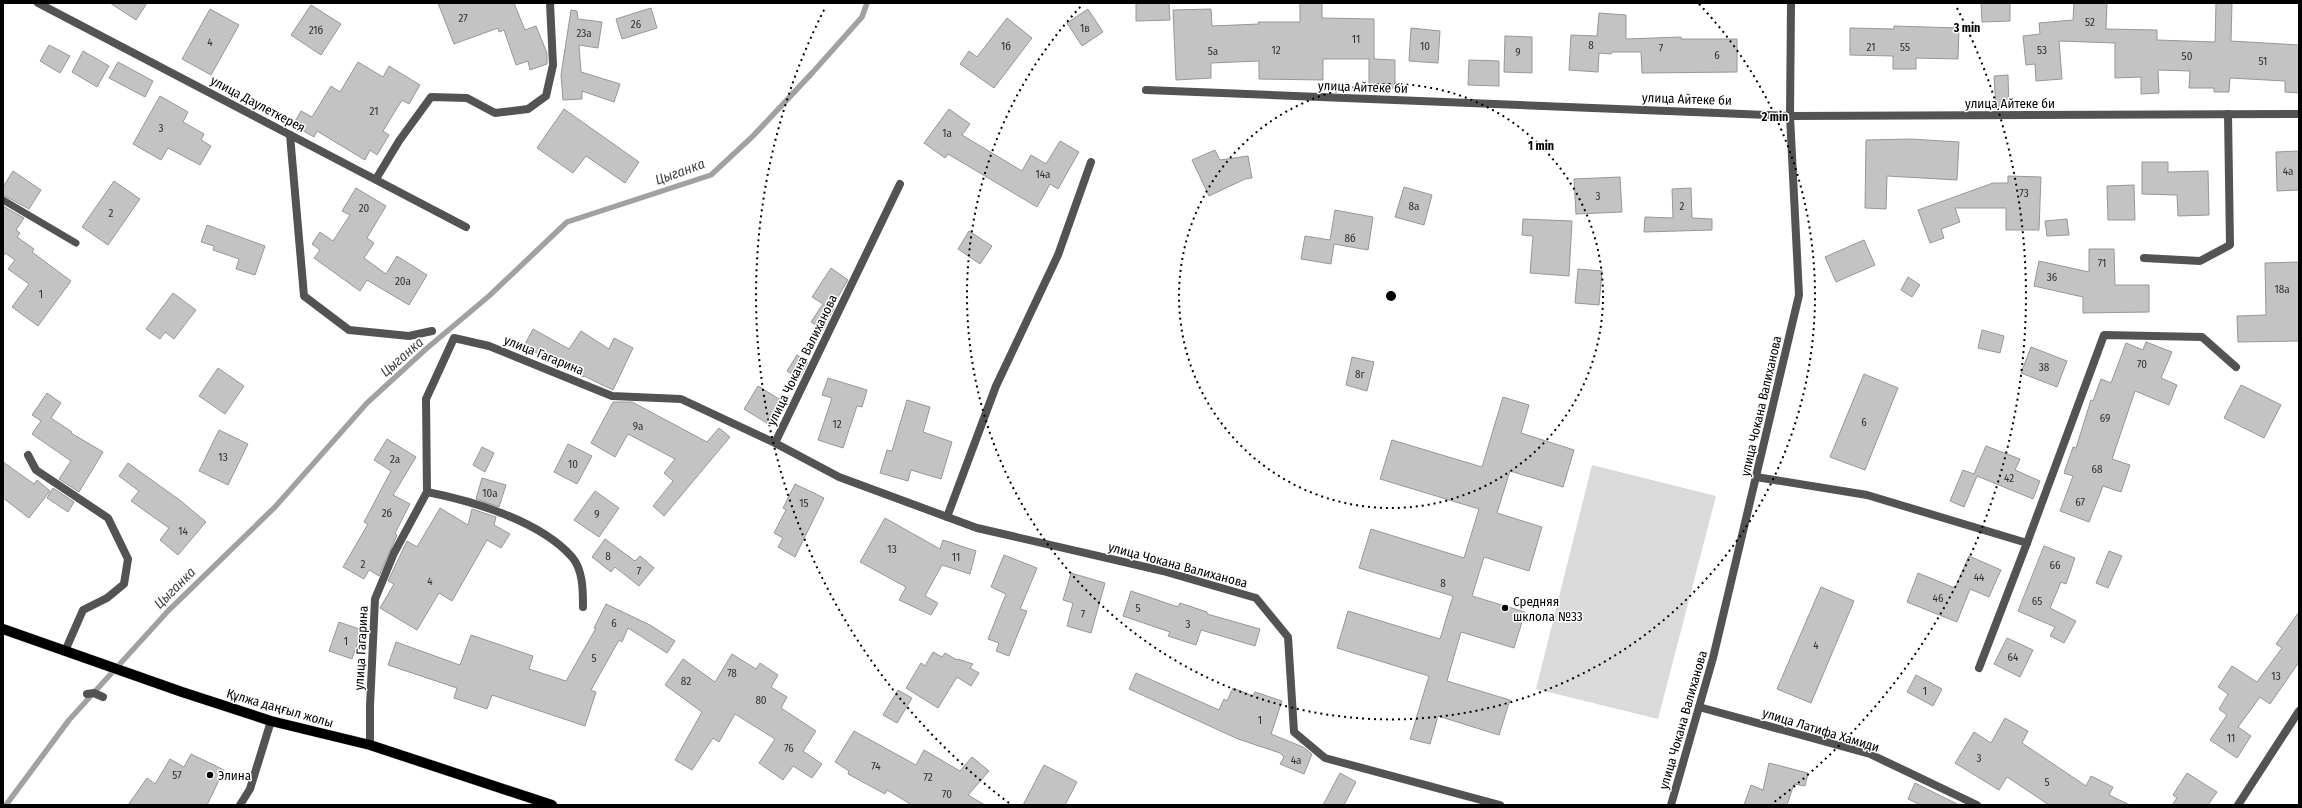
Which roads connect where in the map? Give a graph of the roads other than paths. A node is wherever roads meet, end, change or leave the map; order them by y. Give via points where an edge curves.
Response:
1 (38, 3) edge
2 (550, 3) edge
3 (1791, 3) edge
4 (1146, 90) dead end
5 (2228, 114) junction
6 (2299, 114) edge
7 (1790, 116) junction
8 (290, 135) junction
9 (1091, 162) dead end
10 (376, 179) junction
11 (900, 184) dead end
12 (3, 200) edge
13 (466, 227) dead end
14 (76, 243) dead end
15 (2144, 258) dead end
16 (432, 331) dead end
17 (2236, 367) dead end
18 (775, 443) junction
19 (28, 455) dead end
20 (1756, 477) junction
21 (427, 492) junction
22 (947, 517) junction
23 (2027, 543) junction
24 (583, 607) dead end
25 (3, 629) edge
26 (65, 651) junction
27 (1979, 668) dead end
28 (87, 694) dead end
29 (103, 697) dead end
30 (1699, 707) junction
31 (2299, 711) edge
32 (271, 721) junction
33 (370, 745) junction
34 (240, 805) edge
35 (552, 805) edge
36 (1500, 805) edge
37 (1671, 805) edge
38 (1976, 805) edge
39 (2238, 805) edge

1 - 8 street, улица Даулеткерея
2 - 10 street via 553,65 546,96 528,109 495,113 466,98 431,97 399,141
3 - 7 street, улица Чокана Валиханова
4 - 7 street, улица Айтеке би
5 - 6 street, улица Айтеке би
5 - 7 street, улица Айтеке би
5 - 15 street via 2230,246 2200,261
7 - 20 street, улица Чокана Валиханова via 1800,295
8 - 10 street, улица Даулеткерея
8 - 16 street via 304,296 349,330 409,336
9 - 22 street via 1058,256 996,386
10 - 13 street, улица Даулеткерея
11 - 18 street, улица Чокана Валиханова
12 - 14 lane
17 - 23 street via 2202,337 2104,334
18 - 21 street, улица Гагарина via 681,399 612,396 489,346 454,338 426,399
18 - 22 street, улица Чокана Валиханова via 839,478
19 - 26 street via 36,470 108,518 128,559 124,584 107,598 83,610
20 - 23 street via 1867,496
20 - 30 street, улица Чокана Валиханова
21 - 24 street via 461,499 518,521 549,537 572,558 583,584
21 - 33 street, улица Гагарина via 394,553 375,599
22 - 36 street, улица Чокана Валиханова via 977,528 1163,571 1256,598 1288,636 1294,732 1325,758
23 - 27 street
25 - 26 main road, Құлжа даңғыл жолы
26 - 32 main road, Құлжа даңғыл жолы
28 - 29 street
30 - 37 street, улица Чокана Валиханова
30 - 38 street, улица Латифа Хамиди via 1870,754
31 - 39 street
32 - 33 main road, Құлжа даңғыл жолы
32 - 34 street via 250,789
33 - 35 main road, Құлжа даңғыл жолы

